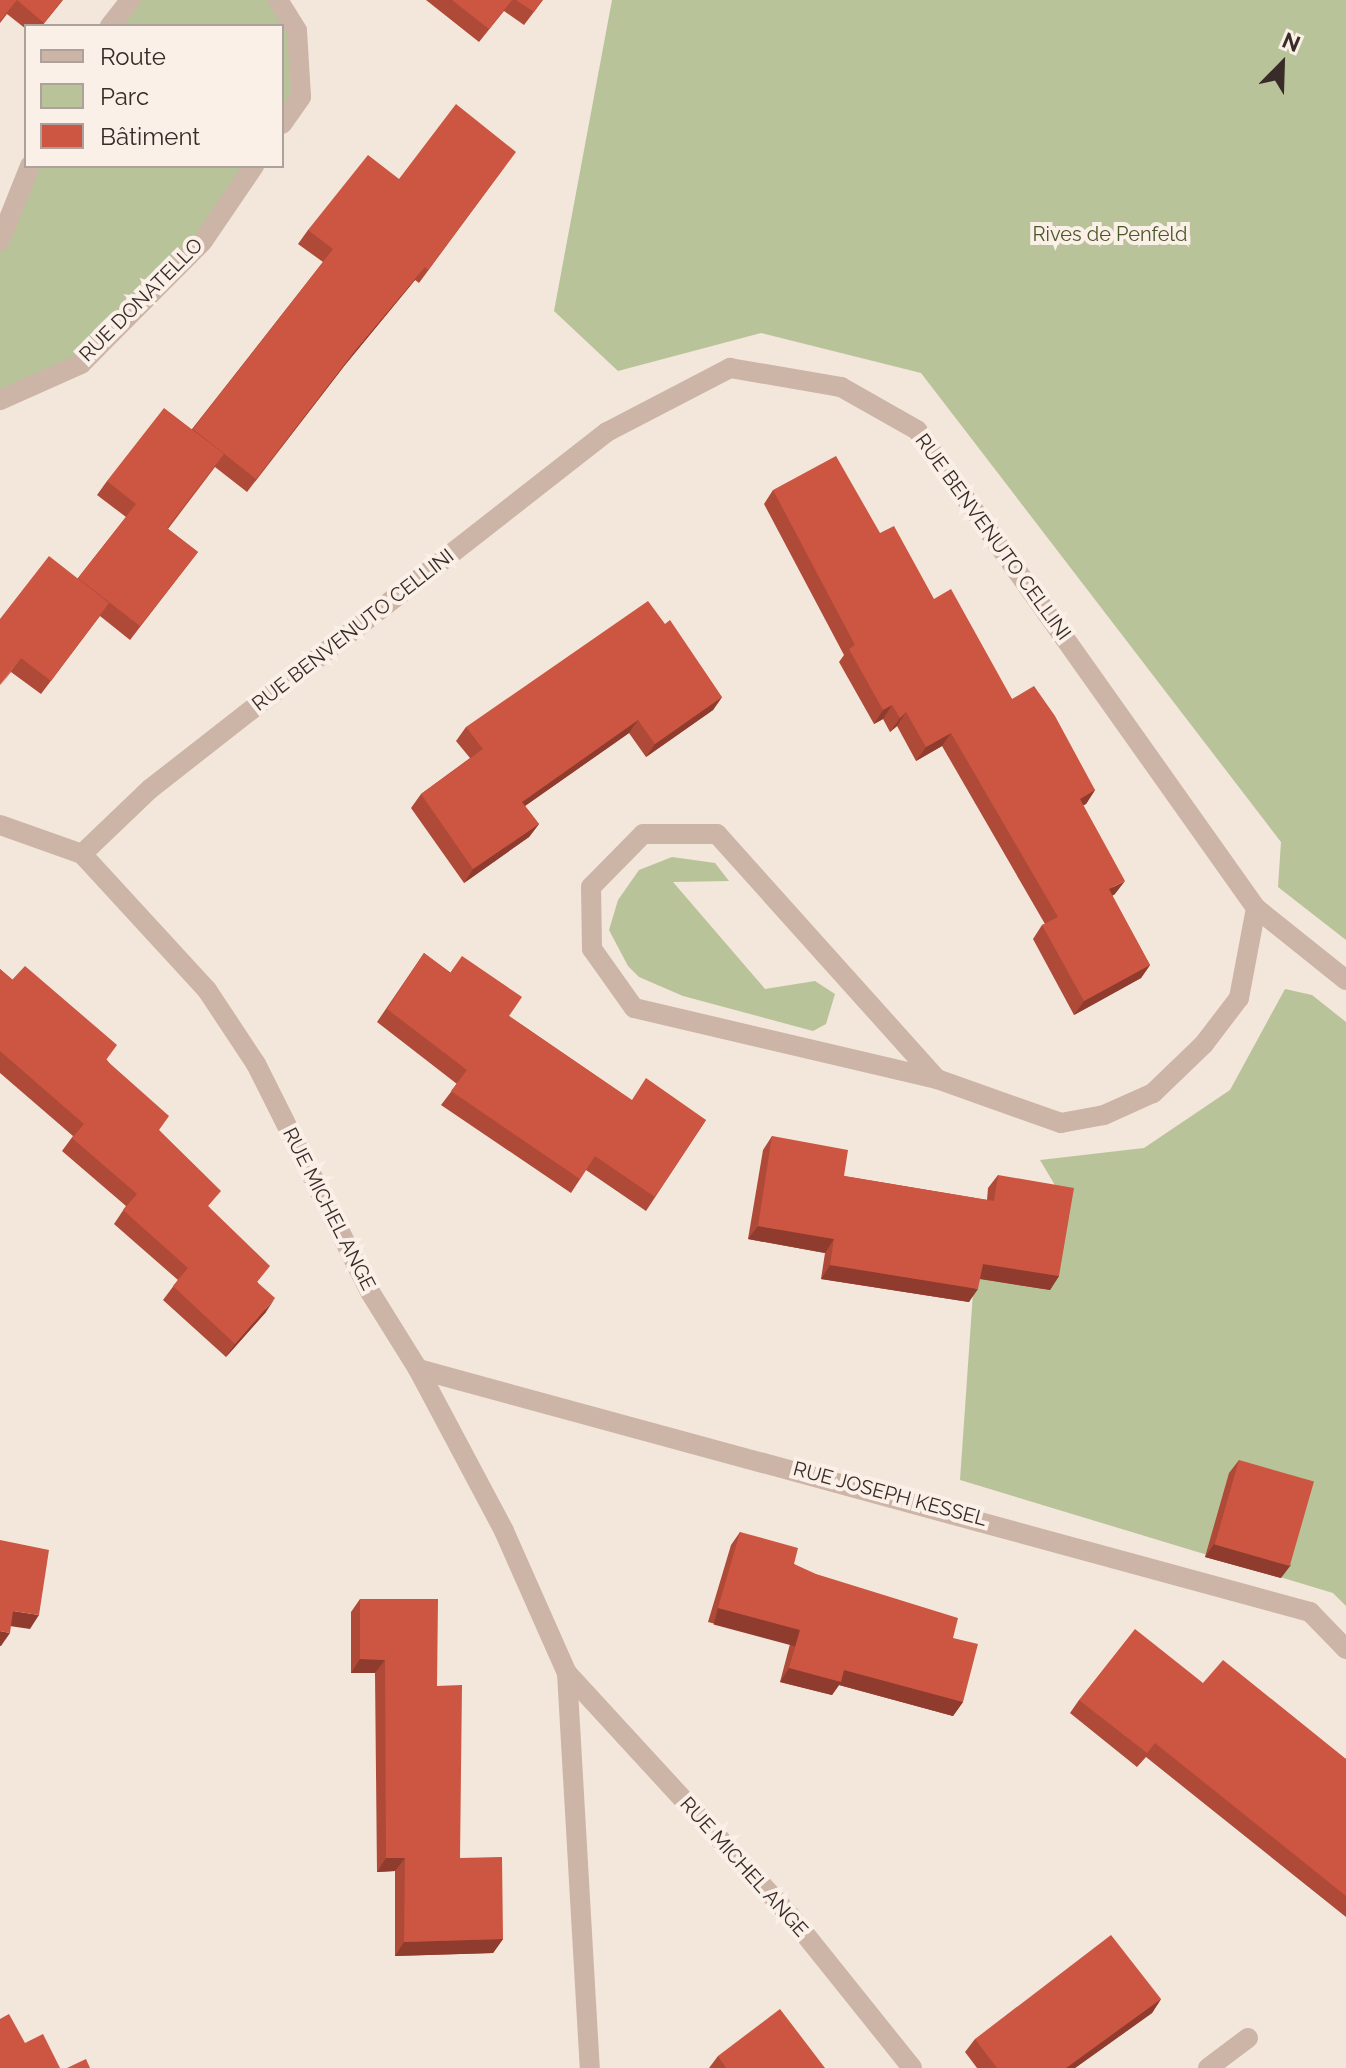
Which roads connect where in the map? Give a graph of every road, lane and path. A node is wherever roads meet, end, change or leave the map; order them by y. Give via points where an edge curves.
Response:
1 (130, 0) edge
2 (278, 0) edge
3 (112, 24) edge
4 (284, 121) edge
5 (29, 168) edge
6 (253, 168) edge
7 (0, 241) edge
8 (0, 400) edge
9 (0, 825) edge
10 (82, 854) junction
11 (1256, 908) junction
12 (1346, 980) edge
13 (937, 1079) junction
14 (418, 1369) junction
15 (1346, 1649) edge
16 (567, 1673) junction
17 (1248, 2038) dead end
18 (590, 2068) edge
19 (912, 2068) edge
20 (1208, 2068) edge

1 - 3 street
2 - 4 street via 297,31 301,97
5 - 7 street
6 - 8 street, RUE DONATELLO via 203,241 81,364
9 - 10 street, RUE MICHEL ANGE
10 - 11 street, RUE BENVENUTO CELLINI via 150,789 607,432 730,368 841,387 917,430
10 - 14 street, RUE MICHEL ANGE via 207,990 256,1064 370,1292
11 - 12 street
11 - 13 street via 1239,998 1204,1044 1153,1093 1104,1115 1061,1123
13 - 13 street via 634,1008 592,949 591,887 643,834 717,834
14 - 15 street, RUE JOSEPH KESSEL via 1310,1612
14 - 16 street, RUE MICHEL ANGE via 504,1531
16 - 18 street, RUE MICHEL ANGE
16 - 19 street, RUE MICHEL ANGE via 792,1918
17 - 20 street

